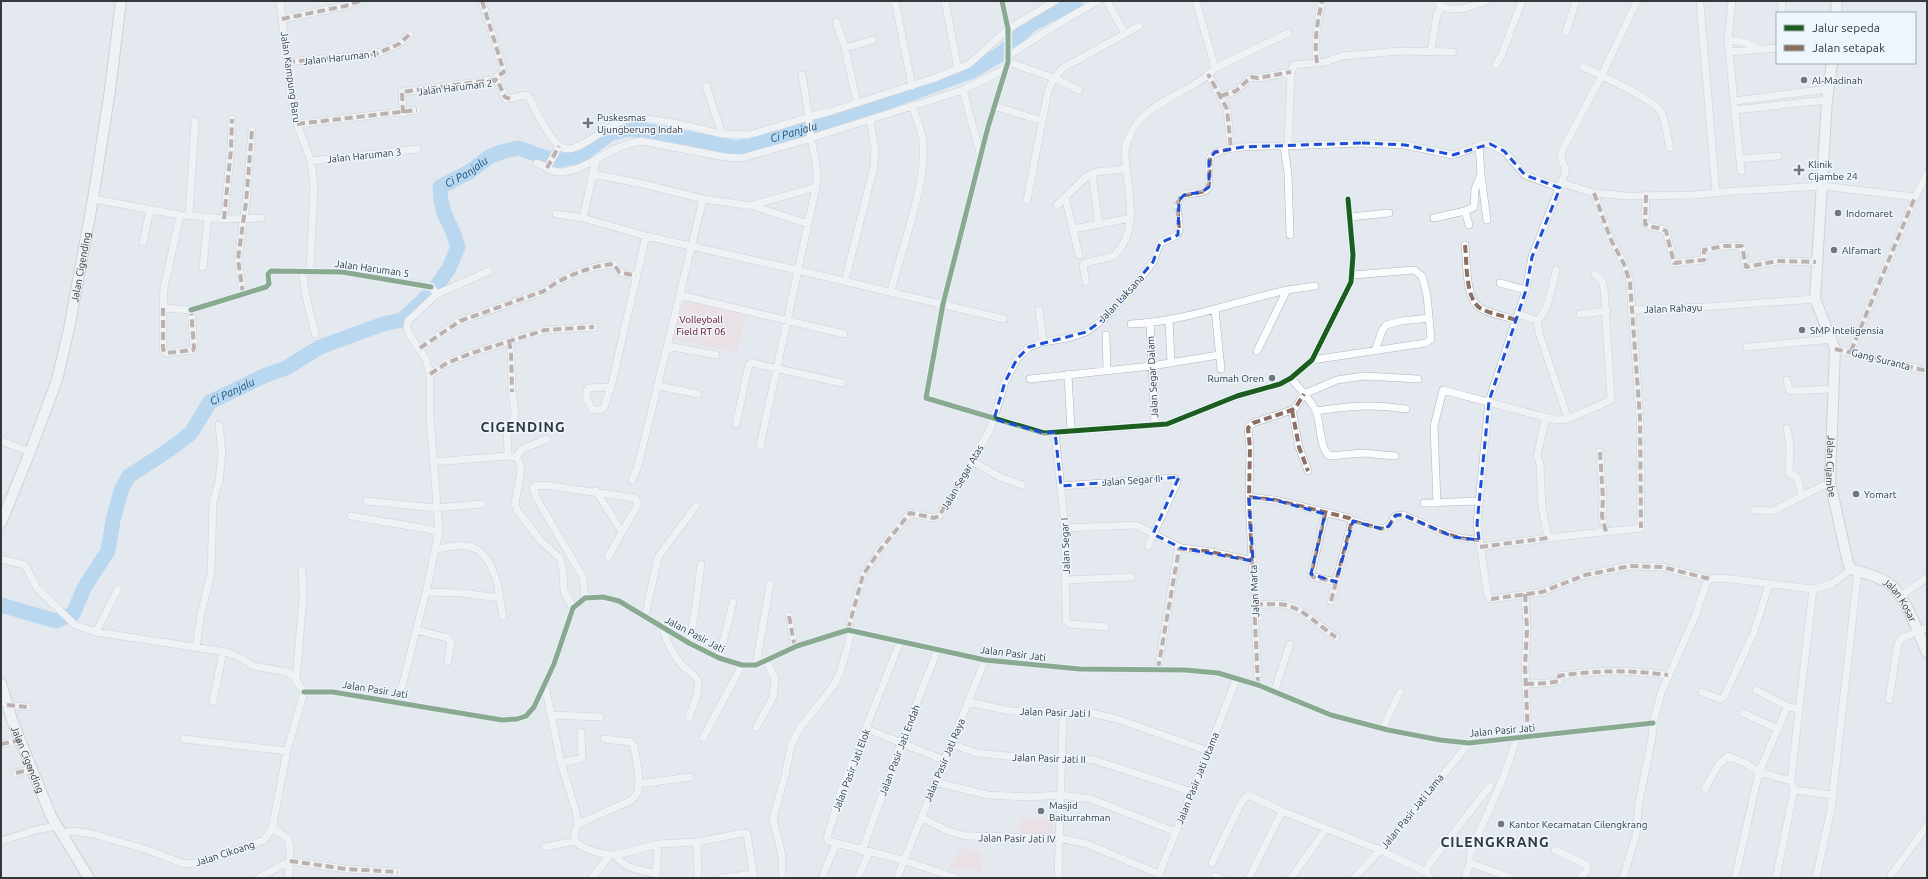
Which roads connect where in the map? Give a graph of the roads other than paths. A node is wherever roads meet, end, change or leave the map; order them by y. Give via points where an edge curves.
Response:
1 (121, 1) edge
2 (280, 1) edge
3 (360, 1) edge
4 (482, 1) edge
5 (895, 1) edge
6 (945, 1) edge
7 (1002, 1) edge
8 (1055, 1) edge
9 (1098, 1) edge
10 (1107, 1) edge
11 (1196, 1) edge
12 (1322, 1) edge
13 (1486, 1) edge
14 (1522, 1) edge
15 (1576, 1) edge
16 (1637, 1) edge
17 (1732, 1) edge
18 (1780, 1) edge
19 (1837, 1) edge
20 (1700, 3) dead end
21 (1439, 4) edge
22 (1782, 12) edge
23 (1836, 12) edge
24 (282, 19) junction
25 (836, 22) dead end
26 (1138, 26) dead end
27 (1008, 29) junction
28 (1124, 32) junction
29 (1288, 32) dead end
30 (1566, 32) dead end
31 (410, 34) dead end
32 (1728, 39) junction
33 (873, 40) dead end
34 (845, 48) junction
35 (1776, 48) edge
36 (1761, 50) junction
37 (1431, 51) junction
38 (1453, 52) dead end
39 (1729, 52) junction
40 (1007, 59) junction
41 (287, 62) junction
42 (1317, 63) junction
43 (1832, 64) edge
44 (1496, 65) dead end
45 (1583, 67) dead end
46 (1215, 68) junction
47 (958, 69) junction
48 (1291, 72) junction
49 (1208, 74) junction
50 (802, 75) dead end
51 (1602, 75) junction
52 (1054, 78) junction
53 (495, 81) junction
54 (706, 86) dead end
55 (912, 86) junction
56 (1828, 89) junction
57 (963, 90) junction
58 (1079, 90) dead end
59 (1221, 96) junction
60 (1776, 96) junction
61 (1827, 100) junction
62 (1734, 101) junction
63 (857, 103) junction
64 (1777, 105) junction
65 (912, 106) junction
66 (994, 106) junction
67 (417, 110) dead end
68 (1735, 110) junction
69 (403, 113) junction
70 (809, 119) junction
71 (232, 120) dead end
72 (870, 120) junction
73 (1042, 120) junction
74 (195, 121) dead end
75 (297, 124) junction
76 (252, 130) dead end
77 (722, 134) junction
78 (812, 135) junction
79 (1286, 145) junction
80 (1479, 145) junction
81 (1670, 148) dead end
82 (417, 149) dead end
83 (557, 149) junction
84 (1231, 149) junction
85 (980, 156) junction
86 (1778, 156) dead end
87 (1740, 159) junction
88 (596, 160) junction
89 (311, 161) junction
90 (537, 163) dead end
91 (549, 165) junction
92 (1126, 169) junction
93 (1741, 171) dead end
94 (593, 174) junction
95 (1092, 174) junction
96 (1481, 174) junction
97 (1927, 174) edge
98 (1561, 186) junction
99 (1823, 186) junction
100 (816, 187) junction
101 (1594, 193) junction
102 (1716, 193) junction
103 (1646, 196) junction
104 (1915, 196) junction
105 (1065, 197) junction
106 (1348, 198) dead end
107 (93, 199) junction
108 (703, 199) junction
109 (1027, 200) dead end
110 (1057, 205) dead end
111 (752, 206) junction
112 (150, 210) junction
113 (1465, 211) junction
114 (1389, 213) dead end
115 (556, 214) dead end
116 (180, 215) junction
117 (189, 216) junction
118 (1350, 217) junction
119 (208, 218) junction
120 (243, 218) junction
121 (262, 218) dead end
122 (583, 218) junction
123 (1132, 218) junction
124 (1434, 218) dead end
125 (224, 219) junction
126 (1487, 220) dead end
127 (808, 224) junction
128 (1099, 225) junction
129 (1469, 225) dead end
130 (1073, 229) junction
131 (1290, 235) dead end
132 (646, 236) junction
133 (143, 242) dead end
134 (1465, 245) dead end
135 (692, 247) junction
136 (1079, 255) dead end
137 (1816, 262) junction
138 (204, 267) dead end
139 (302, 270) junction
140 (310, 270) junction
141 (797, 270) junction
142 (1556, 270) dead end
143 (489, 271) dead end
144 (1596, 274) dead end
145 (1352, 275) junction
146 (636, 276) junction
147 (846, 281) junction
148 (1086, 282) dead end
149 (1500, 283) dead end
150 (1315, 286) dead end
151 (1287, 290) junction
152 (1526, 290) junction
153 (435, 291) junction
154 (891, 292) junction
155 (243, 294) junction
156 (680, 295) junction
157 (1815, 299) junction
158 (943, 304) junction
159 (163, 308) junction
160 (1215, 309) junction
161 (191, 310) junction
162 (1039, 310) dead end
163 (1631, 310) junction
164 (1607, 311) junction
165 (1580, 314) dead end
166 (1517, 317) junction
167 (1429, 318) junction
168 (787, 319) junction
169 (1004, 319) dead end
170 (1169, 319) junction
171 (1537, 321) junction
172 (1150, 323) junction
173 (1132, 324) dead end
174 (594, 327) dead end
175 (315, 334) dead end
176 (844, 334) dead end
177 (1106, 335) dead end
178 (509, 341) junction
179 (1043, 342) junction
180 (1834, 344) junction
181 (667, 346) junction
182 (1746, 347) dead end
183 (420, 348) junction
184 (1257, 351) dead end
185 (1376, 351) junction
186 (1851, 351) junction
187 (716, 355) dead end
188 (1219, 355) junction
189 (1312, 360) junction
190 (1171, 363) junction
191 (1151, 366) junction
192 (777, 369) junction
193 (1221, 369) dead end
194 (1107, 370) junction
195 (1927, 371) edge
196 (430, 374) junction
197 (1068, 374) junction
198 (1291, 378) junction
199 (1030, 379) dead end
200 (1418, 379) dead end
201 (1787, 380) dead end
202 (842, 382) dead end
203 (659, 386) junction
204 (611, 387) dead end
205 (1833, 389) junction
206 (698, 394) dead end
207 (1304, 394) junction
208 (1489, 401) junction
209 (1406, 409) dead end
210 (1292, 410) junction
211 (1316, 411) junction
212 (1546, 417) junction
213 (994, 419) junction
214 (1568, 419) junction
215 (736, 424) dead end
216 (219, 425) dead end
217 (1154, 425) junction
218 (1786, 428) dead end
219 (1071, 431) junction
220 (1055, 432) junction
221 (547, 439) dead end
222 (1, 440) edge
223 (760, 446) dead end
224 (30, 452) junction
225 (1600, 452) dead end
226 (508, 456) junction
227 (1396, 456) dead end
228 (516, 457) junction
229 (972, 461) junction
230 (433, 462) junction
231 (1308, 471) dead end
232 (632, 480) dead end
233 (1830, 482) junction
234 (1022, 485) dead end
235 (1061, 486) junction
236 (596, 492) junction
237 (1802, 495) junction
238 (1249, 497) junction
239 (367, 501) dead end
240 (1479, 501) junction
241 (1424, 503) dead end
242 (1437, 503) junction
243 (482, 504) dead end
244 (696, 506) dead end
245 (436, 508) junction
246 (1754, 510) dead end
247 (1325, 514) junction
248 (351, 516) dead end
249 (1352, 521) junction
250 (1, 523) edge
251 (1065, 528) junction
252 (439, 531) junction
253 (622, 532) junction
254 (1606, 532) junction
255 (1153, 534) junction
256 (1548, 538) junction
257 (1479, 544) junction
258 (1148, 546) dead end
259 (1181, 548) junction
260 (435, 550) junction
261 (608, 557) dead end
262 (1, 559) edge
263 (1253, 561) junction
264 (701, 564) dead end
265 (302, 570) dead end
266 (1854, 570) junction
267 (1131, 577) dead end
268 (1710, 578) junction
269 (1927, 578) edge
270 (1066, 580) junction
271 (1336, 582) junction
272 (770, 584) dead end
273 (1769, 584) junction
274 (1813, 588) junction
275 (118, 589) dead end
276 (426, 592) junction
277 (1525, 594) junction
278 (1900, 596) junction
279 (500, 598) junction
280 (585, 598) junction
281 (1331, 601) dead end
282 (733, 602) dead end
283 (1255, 604) junction
284 (573, 608) junction
285 (503, 616) dead end
286 (789, 616) dead end
287 (645, 617) junction
288 (1105, 626) dead end
289 (662, 627) junction
290 (416, 630) junction
291 (850, 630) junction
292 (1922, 630) edge
293 (96, 632) junction
294 (1336, 637) dead end
295 (689, 642) junction
296 (900, 642) junction
297 (1290, 644) dead end
298 (196, 647) junction
299 (795, 648) junction
300 (938, 649) junction
301 (223, 652) junction
302 (1927, 653) edge
303 (719, 658) junction
304 (985, 660) junction
305 (448, 661) dead end
306 (766, 661) junction
307 (742, 665) junction
308 (756, 665) junction
309 (1158, 669) junction
310 (1668, 675) junction
311 (1237, 678) junction
312 (296, 680) junction
313 (1, 683) edge
314 (1526, 684) junction
315 (1258, 685) junction
316 (545, 686) junction
317 (1756, 690) dead end
318 (304, 692) junction
319 (1274, 692) junction
320 (1400, 692) dead end
321 (1702, 692) dead end
322 (1888, 700) dead end
323 (213, 701) dead end
324 (398, 702) junction
325 (968, 702) junction
326 (7, 705) junction
327 (1789, 707) junction
328 (27, 708) dead end
329 (1798, 709) junction
330 (1063, 712) junction
331 (1743, 713) dead end
332 (552, 715) junction
333 (600, 717) dead end
334 (689, 718) dead end
335 (1653, 722) junction
336 (756, 728) dead end
337 (1776, 728) junction
338 (867, 729) junction
339 (1382, 729) junction
340 (581, 732) dead end
341 (1528, 737) junction
342 (703, 738) dead end
343 (1517, 738) junction
344 (184, 739) dead end
345 (604, 739) dead end
346 (21, 740) junction
347 (901, 743) junction
348 (1469, 743) junction
349 (1, 744) edge
350 (951, 744) junction
351 (287, 751) junction
352 (1208, 752) junction
353 (1062, 757) junction
354 (944, 760) junction
355 (561, 763) junction
356 (32, 769) junction
357 (1759, 772) junction
358 (16, 773) dead end
359 (690, 777) dead end
360 (1791, 781) junction
361 (934, 782) junction
362 (639, 784) junction
363 (1490, 786) dead end
364 (1705, 789) dead end
365 (1794, 790) junction
366 (1192, 792) junction
367 (1060, 795) junction
368 (1832, 795) junction
369 (1282, 811) junction
370 (921, 817) junction
371 (578, 824) junction
372 (1927, 826) edge
373 (272, 829) junction
374 (1326, 829) junction
375 (59, 830) junction
376 (1176, 832) junction
377 (1059, 838) junction
378 (1, 841) edge
379 (575, 841) junction
380 (697, 842) junction
381 (836, 843) junction
382 (658, 844) junction
383 (545, 847) dead end
384 (1380, 850) junction
385 (1555, 850) dead end
386 (866, 852) junction
387 (613, 855) junction
388 (903, 860) junction
389 (290, 861) junction
390 (1212, 863) dead end
391 (1470, 863) junction
392 (398, 872) dead end
393 (935, 875) edge
394 (1428, 875) edge
395 (1891, 875) dead end
396 (656, 876) edge
397 (754, 876) edge
398 (1159, 876) edge
399 (89, 878) edge
400 (258, 878) edge
401 (288, 878) edge
402 (592, 878) edge
403 (698, 878) edge
404 (722, 878) edge
405 (782, 878) edge
406 (822, 878) edge
407 (858, 878) edge
408 (896, 878) edge
409 (956, 878) edge
410 (1058, 878) edge
411 (1214, 878) edge
412 (1221, 878) edge
413 (1249, 878) edge
414 (1291, 878) edge
415 (1355, 878) edge
416 (1465, 878) edge
417 (1512, 878) edge
418 (1580, 878) edge
419 (1623, 878) edge
420 (1734, 878) edge
421 (1776, 878) edge
422 (1816, 878) edge

1 - 107 street, Jalan Cigending
2 - 24 street, Jalan Kampung Baru
3 - 24 street
4 - 53 street via 504,72
5 - 55 street
6 - 47 street
7 - 27 street
8 - 27 street
9 - 40 street via 1066,19
10 - 28 street
11 - 46 street
12 - 42 street via 1314,43
13 - 21 street via 1453,11
14 - 44 street
15 - 30 street
16 - 51 street
17 - 32 street
18 - 22 street
19 - 23 street
20 - 102 street
21 - 37 street
24 - 41 street, Jalan Kampung Baru
25 - 34 street
26 - 28 street
27 - 40 street
27 - 47 street via 969,64
28 - 52 street via 1063,68
29 - 46 street
31 - 41 street, Jalan Haruman 1 via 399,44 376,54
32 - 36 street
32 - 39 street
33 - 34 street
34 - 63 street
35 - 36 street
36 - 39 street
37 - 38 street
37 - 42 street via 1342,56
39 - 62 street
40 - 52 street
40 - 57 street
40 - 66 street
41 - 75 street, Jalan Kampung Baru
42 - 48 street via 1295,64
43 - 56 street, Jalan Cijambe
45 - 51 street
46 - 49 street
47 - 55 street
48 - 59 street via 1251,77 1236,91
48 - 79 street
49 - 59 street
49 - 92 street via 1156,106 1134,127 1126,141
50 - 70 street
51 - 81 street via 1655,105 1660,112
51 - 98 street via 1562,151 1561,158 1566,172
52 - 58 street
52 - 73 street via 1048,91
53 - 69 street, Jalan Haruman 2 via 402,92
53 - 83 street, Jalan Haruman 2 via 506,99 525,95 529,97
54 - 77 street
55 - 63 street
56 - 60 street
56 - 61 street, Jalan Cijambe
57 - 65 street
57 - 85 street
59 - 84 street via 1227,108
60 - 62 street
60 - 64 street
61 - 64 street
61 - 99 street, Jalan Cijambe
62 - 68 street
63 - 70 street
64 - 68 street
65 - 72 street
65 - 154 street via 922,134 923,157 918,189
66 - 73 street
66 - 85 street
67 - 69 street, Jalan Haruman 2
68 - 87 street
69 - 75 street, Jalan Haruman 2
70 - 77 street via 748,135
70 - 78 street
71 - 125 street
72 - 78 street
72 - 147 street via 875,149 874,166
73 - 109 street
74 - 117 street
75 - 89 street, Jalan Kampung Baru
76 - 120 street
77 - 83 street via 678,124 626,120 569,149
78 - 88 street via 742,158 641,140 611,151
78 - 100 street
79 - 80 street via 1405,145 1453,155
79 - 84 street
79 - 131 street
80 - 96 street
80 - 98 street via 1490,144 1498,147 1511,157 1523,173
82 - 89 street, Jalan Haruman 3
83 - 91 street
84 - 179 street, Jalan Laksana via 1215,152 1210,156 1210,184 1205,191 1181,196 1177,204 1177,235 1160,243 1153,262 1104,319 1086,332
85 - 158 street
86 - 87 street
87 - 93 street
88 - 91 street via 564,171 554,171
88 - 94 street
89 - 140 street, Jalan Kampung Baru via 314,188
90 - 91 street
92 - 95 street
92 - 123 street
94 - 108 street
94 - 122 street
95 - 105 street
95 - 128 street
96 - 113 street via 1475,189 1474,207
96 - 126 street
97 - 104 street
98 - 101 street
98 - 152 street via 1532,257
99 - 102 street
99 - 104 street
99 - 137 street, Jalan Cijambe
100 - 111 street
100 - 127 street
101 - 103 street
101 - 163 street, Jalan Rahayu via 1611,240 1624,264 1630,284
102 - 103 street
103 - 137 street via 1645,224 1666,231 1674,263 1704,260 1704,250 1725,246 1742,246 1746,267 1777,261
104 - 186 street
105 - 110 street
105 - 130 street
106 - 118 street
107 - 112 street
107 - 224 street, Jalan Cigending via 70,329 57,380
108 - 111 street
108 - 135 street
111 - 127 street
112 - 116 street
112 - 133 street
113 - 124 street
113 - 129 street
114 - 118 street
115 - 122 street
116 - 117 street
116 - 159 street via 164,288
117 - 119 street
118 - 145 street
119 - 125 street
119 - 138 street
120 - 121 street
120 - 125 street
120 - 155 street via 238,260
122 - 132 street
123 - 128 street
123 - 148 street via 1129,230 1116,254 1083,265
127 - 141 street
128 - 130 street
130 - 136 street
132 - 135 street
132 - 146 street
134 - 166 street via 1470,294 1474,303 1481,309
135 - 141 street
135 - 156 street
137 - 157 street, Jalan Cijambe
139 - 140 street, Jalan Haruman 5
139 - 155 street, Jalan Haruman 5 via 269,271 268,286
139 - 175 street
140 - 153 street, Jalan Haruman 5 via 342,272
141 - 147 street
141 - 168 street
142 - 171 street via 1548,300
143 - 153 street
144 - 164 street via 1602,281
145 - 167 street via 1414,270 1422,276 1429,303
145 - 189 street via 1351,282
146 - 183 street via 620,272 614,264 578,272 555,282 544,291 460,320
146 - 204 street
147 - 154 street
149 - 152 street
150 - 151 street
151 - 160 street via 1262,294
151 - 184 street
152 - 166 street
153 - 183 street via 408,321 410,334
154 - 158 street
155 - 161 street
156 - 168 street
156 - 181 street
157 - 163 street, Jalan Rahayu
157 - 180 street, Jalan Cijambe
158 - 169 street
158 - 213 street via 926,398
159 - 161 street
159 - 161 street via 163,349 166,353 193,350
160 - 170 street
160 - 188 street
162 - 179 street
163 - 254 street via 1640,418 1642,526
164 - 165 street
164 - 214 street via 1611,400
166 - 171 street
166 - 208 street
167 - 185 street via 1386,325
167 - 185 street via 1431,339 1426,343
168 - 176 street
168 - 192 street
170 - 172 street
170 - 190 street
171 - 214 street
172 - 173 street, Jalan Segar Dalam
172 - 191 street, Jalan Segar Dalam
174 - 178 street via 545,330
177 - 194 street
178 - 196 street via 448,363
178 - 226 street via 515,413 507,427
179 - 213 street, Jalan Laksana via 1029,347 1017,358 1005,382
180 - 182 street, Gang Suranta
180 - 186 street, Gang Suranta
180 - 205 street, Jalan Cijambe
181 - 187 street
181 - 203 street
183 - 196 street
185 - 189 street
186 - 195 street, Gang Suranta
188 - 190 street
188 - 193 street
189 - 198 street
190 - 191 street
191 - 194 street
191 - 217 street, Jalan Segar Dalam
192 - 202 street
192 - 215 street via 749,364
192 - 223 street
194 - 197 street
196 - 230 street
197 - 199 street
197 - 219 street
198 - 207 street
198 - 217 street via 1167,424
200 - 207 street via 1364,376 1337,380
201 - 205 street via 1792,391
203 - 206 street
203 - 232 street
205 - 233 street, Jalan Cijambe
207 - 210 street
207 - 211 street
208 - 212 street
208 - 240 street
208 - 242 street via 1444,389 1441,391 1434,426
209 - 211 street via 1377,405
210 - 231 street via 1300,451
210 - 238 street, Jalan Marta via 1252,423 1248,428
211 - 227 street via 1326,454 1330,456 1362,453
212 - 214 street via 1556,420
212 - 256 street via 1537,456
213 - 220 street via 1044,433
213 - 229 street, Jalan Segar Atas
216 - 298 street via 222,453 220,481 213,502 211,574
217 - 219 street
218 - 237 street via 1790,446 1789,473 1797,477
219 - 220 street
220 - 235 street, Jalan Segar I
221 - 228 street via 522,450
222 - 224 street
224 - 250 street, Jalan Cigending
225 - 254 street via 1602,516
226 - 228 street
226 - 230 street
228 - 284 street via 521,471 515,503 517,510 541,541 560,558 564,592
229 - 234 street via 1000,477
229 - 291 street, Jalan Segar Atas via 939,516 934,518 910,513 880,550 863,575 853,608
230 - 245 street
233 - 237 street
233 - 266 street, Jalan Cijambe via 1848,563
235 - 251 street, Jalan Segar I
235 - 255 street, Jalan Segar II via 1174,478 1177,482
236 - 253 street
236 - 253 street via 637,500 638,504
236 - 280 street via 544,485 533,488 583,577
237 - 246 street via 1771,511
238 - 247 street via 1275,500
238 - 263 street, Jalan Marta
239 - 245 street
240 - 242 street
240 - 257 street
241 - 242 street
243 - 245 street
244 - 287 street via 658,557
245 - 252 street
247 - 249 street via 1349,518
247 - 271 street via 1311,574 1313,577
248 - 252 street
249 - 257 street via 1382,529 1389,526 1397,516
249 - 271 street
251 - 255 street via 1136,525
251 - 270 street, Jalan Segar I
252 - 260 street
253 - 261 street
254 - 256 street
255 - 258 street, Jalan Segar II
255 - 259 street
256 - 257 street
257 - 277 street via 1489,598
259 - 263 street
259 - 309 street via 1178,551
260 - 276 street
260 - 279 street via 461,546 478,549 492,568
262 - 293 street via 25,565 37,588 61,613 76,625
263 - 283 street, Jalan Marta
264 - 295 street
265 - 312 street
266 - 274 street via 1832,584
266 - 278 street, Jalan Kosar via 1878,578 1890,585
266 - 368 street
267 - 270 street
268 - 273 street
268 - 277 street via 1662,567 1630,566 1585,575 1555,588
268 - 310 street
269 - 278 street
270 - 288 street, Jalan Segar I via 1066,621 1071,624
271 - 281 street
272 - 308 street
273 - 274 street
273 - 321 street via 1754,632 1724,697 1719,699
274 - 329 street
275 - 293 street
276 - 279 street
276 - 290 street
277 - 314 street
278 - 292 street, Jalan Kosar
279 - 285 street
280 - 284 street
280 - 287 street, Jalan Pasir Jati via 603,597 619,601
282 - 303 street
283 - 294 street via 1290,607
283 - 315 street, Jalan Marta
284 - 316 street, Jalan Pasir Jati
286 - 299 street
287 - 289 street, Jalan Pasir Jati
289 - 295 street, Jalan Pasir Jati
289 - 334 street via 680,662 698,681
290 - 305 street via 448,638 451,644
290 - 324 street
291 - 296 street, Jalan Pasir Jati
291 - 299 street, Jalan Pasir Jati
291 - 405 street via 841,670 834,686 800,728 791,746 786,776 773,818 782,856
292 - 302 street, Jalan Kosar
292 - 322 street via 1902,638 1898,643
293 - 298 street
295 - 303 street, Jalan Pasir Jati
296 - 300 street, Jalan Pasir Jati
296 - 338 street, Jalan Pasir Jati Elok
297 - 319 street
298 - 301 street
299 - 306 street, Jalan Pasir Jati
300 - 304 street, Jalan Pasir Jati
300 - 347 street, Jalan Pasir Jati Endah
301 - 312 street via 243,659 253,666 287,672
301 - 323 street
303 - 307 street, Jalan Pasir Jati
304 - 309 street, Jalan Pasir Jati via 1080,669
304 - 325 street, Jalan Pasir Jati Raya
306 - 308 street, Jalan Pasir Jati
306 - 336 street via 775,678 774,697
307 - 308 street, Jalan Pasir Jati
307 - 342 street
309 - 311 street, Jalan Pasir Jati via 1211,673
310 - 314 street via 1597,672 1559,676 1559,681 1549,683
310 - 335 street
311 - 315 street, Jalan Pasir Jati
311 - 352 street, Jalan Pasir Jati Utama
312 - 318 street
313 - 326 street, Jalan Cigending
314 - 341 street
315 - 319 street, Jalan Pasir Jati
316 - 324 street, Jalan Pasir Jati via 534,708 526,716 517,719 502,720
316 - 332 street
317 - 327 street
318 - 324 street, Jalan Pasir Jati via 333,692
318 - 351 street
319 - 339 street, Jalan Pasir Jati via 1331,715
320 - 339 street
325 - 330 street, Jalan Pasir Jati I via 1011,711
325 - 350 street, Jalan Pasir Jati Raya
326 - 328 street
326 - 346 street, Jalan Cigending
327 - 329 street
327 - 337 street
329 - 360 street
330 - 352 street, Jalan Pasir Jati I via 1091,713 1118,718
330 - 353 street
331 - 337 street
332 - 333 street
332 - 355 street
335 - 341 street, Jalan Pasir Jati
335 - 419 street via 1636,835
337 - 357 street
338 - 347 street
338 - 381 street, Jalan Pasir Jati Elok via 841,790 827,835 828,841
339 - 348 street, Jalan Pasir Jati
340 - 355 street via 582,758
341 - 343 street, Jalan Pasir Jati
343 - 348 street, Jalan Pasir Jati
343 - 391 street via 1503,778 1470,854
344 - 351 street
345 - 362 street via 631,742 634,746
346 - 349 street
346 - 356 street, Jalan Cigending
347 - 354 street
347 - 386 street, Jalan Pasir Jati Endah
348 - 384 street, Jalan Pasir Jati Lama
350 - 353 street, Jalan Pasir Jati II via 984,754 1017,758
350 - 354 street, Jalan Pasir Jati Raya
351 - 373 street
352 - 366 street, Jalan Pasir Jati Utama
353 - 366 street, Jalan Pasir Jati II via 1094,760
353 - 367 street
354 - 361 street, Jalan Pasir Jati Raya
355 - 371 street
356 - 358 street
356 - 375 street, Jalan Cigending
357 - 360 street
357 - 364 street via 1728,756 1718,765
357 - 420 street
359 - 362 street
360 - 365 street
361 - 367 street via 988,795
361 - 370 street, Jalan Pasir Jati Raya
362 - 371 street via 636,798
363 - 394 street via 1429,864
365 - 368 street
365 - 421 street
366 - 376 street, Jalan Pasir Jati Utama
367 - 376 street via 1091,799
367 - 377 street
368 - 422 street
369 - 374 street
369 - 390 street via 1248,795 1241,803
369 - 413 street
370 - 377 street, Jalan Pasir Jati IV via 948,831 966,836
370 - 388 street, Jalan Pasir Jati Raya
371 - 379 street
372 - 395 street
373 - 375 street, Jalan Cikoang via 264,840 191,864 93,834
373 - 389 street via 287,838
374 - 384 street
374 - 414 street
375 - 378 street, Jalan Cikoang via 36,830
375 - 399 street, Jalan Cigending
376 - 398 street, Jalan Pasir Jati Utama
377 - 398 street, Jalan Pasir Jati IV via 1087,844
377 - 410 street
379 - 383 street
379 - 387 street via 579,845
380 - 382 street
380 - 397 street via 747,834
380 - 403 street
381 - 386 street
381 - 406 street
382 - 387 street
382 - 396 street
384 - 394 street
384 - 415 street, Jalan Pasir Jati Lama
385 - 418 street via 1587,865 1586,872
386 - 388 street
386 - 407 street, Jalan Pasir Jati Endah
387 - 396 street via 626,865
387 - 402 street
388 - 393 street
388 - 408 street, Jalan Pasir Jati Raya
389 - 392 street
389 - 400 street
389 - 401 street
391 - 416 street
391 - 417 street
393 - 409 street
397 - 404 street
411 - 412 street

